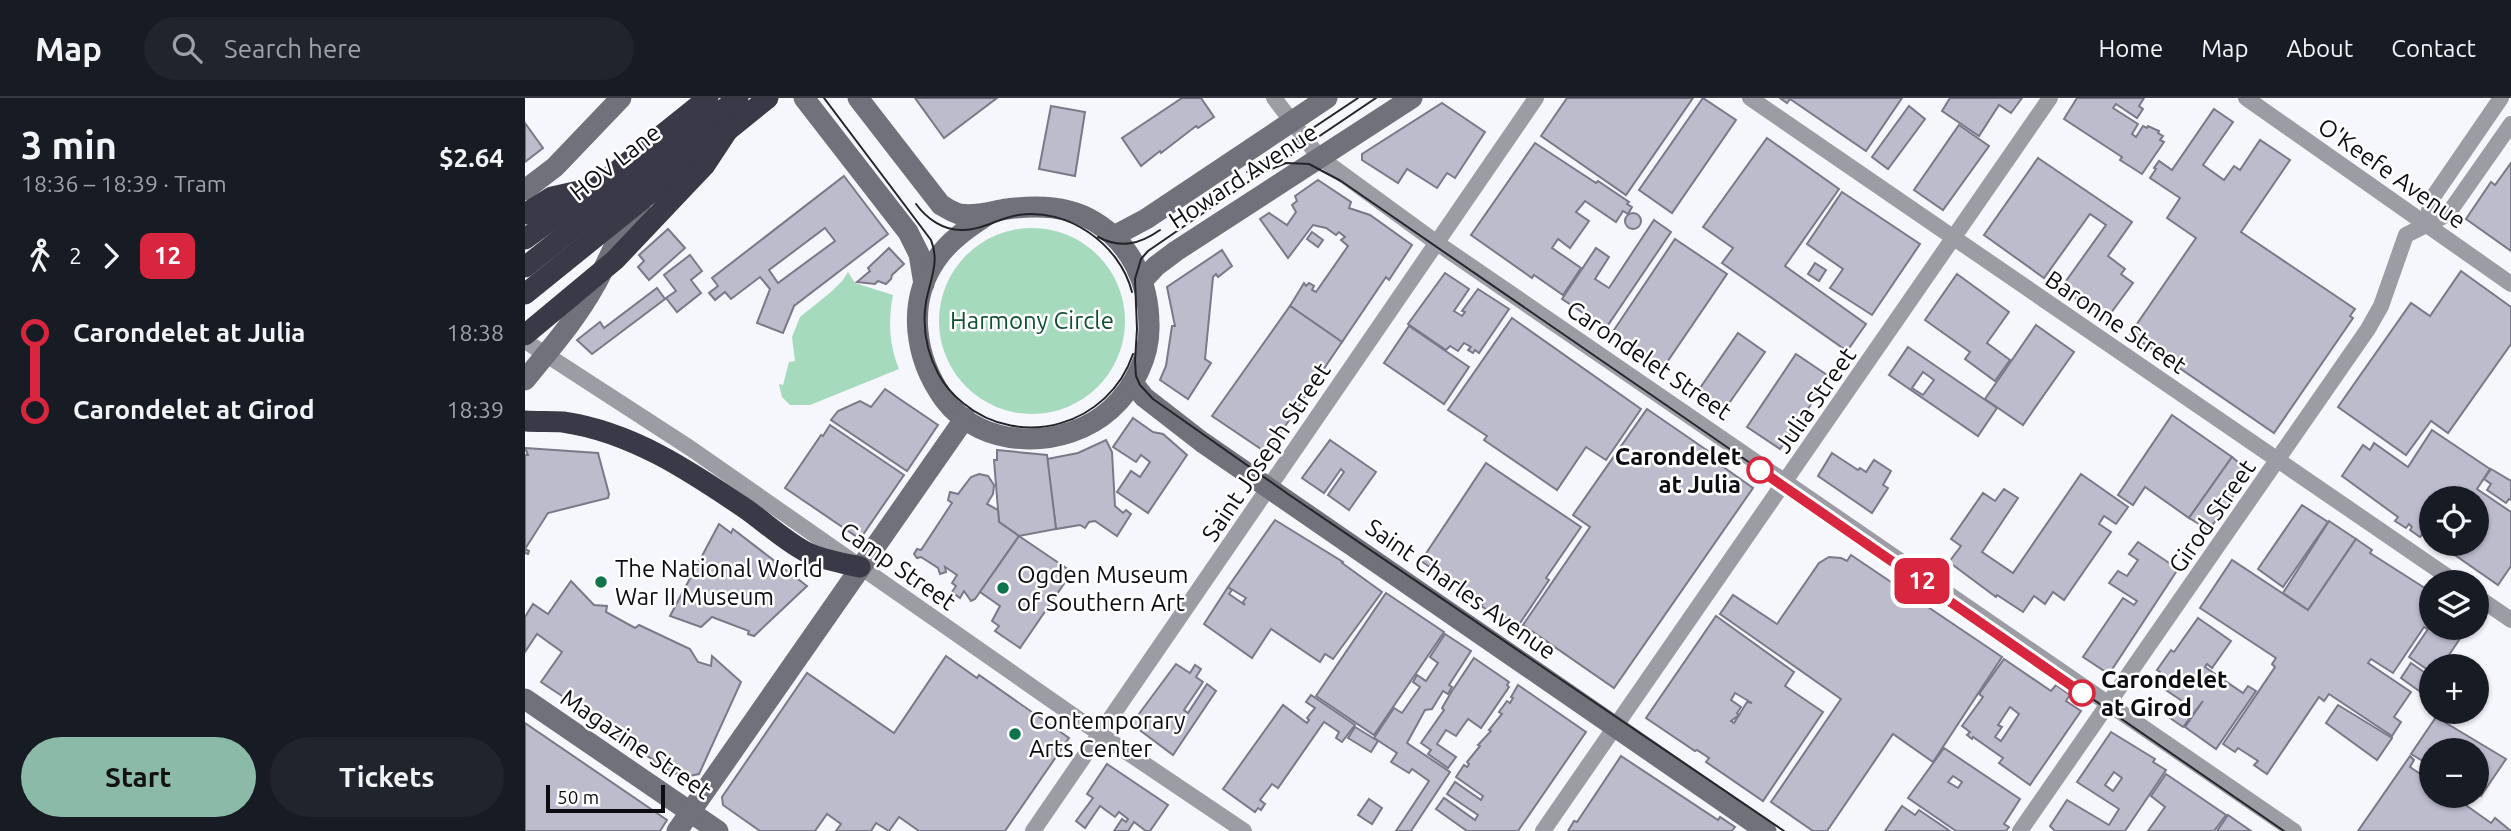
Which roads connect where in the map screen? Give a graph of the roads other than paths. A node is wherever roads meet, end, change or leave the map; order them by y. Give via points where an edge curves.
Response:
1 (621, 98) edge
2 (693, 98) edge
3 (708, 98) edge
4 (738, 98) edge
5 (769, 98) edge
6 (804, 98) edge
7 (858, 98) edge
8 (1274, 98) edge
9 (1327, 98) edge
10 (1412, 98) edge
11 (1536, 98) edge
12 (1750, 98) edge
13 (2050, 98) edge
14 (2246, 98) edge
15 (2501, 98) edge
16 (1292, 121) junction
17 (2511, 124) edge
18 (674, 125) junction
19 (730, 127) junction
20 (1319, 157) junction
21 (597, 187) junction
22 (525, 190) edge
23 (992, 212) junction
24 (525, 215) edge
25 (2426, 226) junction
26 (1114, 236) junction
27 (1954, 238) junction
28 (525, 239) edge
29 (1437, 243) junction
30 (525, 267) edge
31 (1143, 280) junction
32 (923, 284) junction
33 (2511, 284) edge
34 (525, 294) edge
35 (525, 319) edge
36 (525, 335) edge
37 (525, 341) edge
38 (547, 354) junction
39 (525, 380) edge
40 (1133, 383) junction
41 (965, 418) junction
42 (525, 421) edge
43 (2279, 460) junction
44 (1786, 482) junction
45 (1269, 488) junction
46 (860, 567) junction
47 (2438, 570) edge
48 (2489, 605) edge
49 (2511, 620) edge
50 (525, 699) edge
51 (2108, 705) junction
52 (1615, 727) junction
53 (1100, 734) junction
54 (690, 812) junction
55 (677, 831) edge
56 (718, 831) edge
57 (1033, 831) edge
58 (1244, 831) edge
59 (1543, 831) edge
60 (1766, 831) edge
61 (2020, 831) edge
62 (2294, 831) edge

1 - 22 street via 555,167
2 - 18 highway
3 - 18 highway
4 - 30 highway, HOV Lane
5 - 19 highway
5 - 38 street via 652,194 626,222 594,287
6 - 32 street via 908,232 919,254
7 - 23 street via 941,205 960,214
8 - 16 street, Carondelet Street
9 - 16 street, Howard Avenue
10 - 20 street, Howard Avenue
11 - 29 street, Saint Joseph Street
12 - 27 street, Baronne Street
13 - 27 street, Julia Street
14 - 25 street, O'Keefe Avenue
15 - 25 street via 2431,200
16 - 20 street, Carondelet Street
16 - 26 street, Howard Avenue
17 - 25 street, Girod Street via 2448,214
18 - 21 highway
19 - 34 highway
19 - 36 highway, bridge via 705,165 615,260
20 - 29 street, Carondelet Street
20 - 31 street, Howard Avenue via 1176,251
21 - 24 highway via 552,197
21 - 28 highway
23 - 26 street via 1028,207 1076,212
23 - 32 street via 949,244
25 - 33 street, O'Keefe Avenue
25 - 43 street, Girod Street via 2406,236 2368,329
26 - 31 street
27 - 43 street, Baronne Street
27 - 44 street, Julia Street
29 - 44 street, Carondelet Street
29 - 45 street, Saint Joseph Street
31 - 40 street via 1149,333
32 - 41 street via 917,320 925,362 945,401
35 - 38 street
37 - 38 street, Camp Street
38 - 39 street
38 - 46 street, Camp Street
40 - 41 street via 1104,415 1046,439 1004,436
40 - 45 street, Saint Charles Avenue via 1149,401
41 - 46 street
42 - 46 highway via 562,422 625,439 665,457 806,552
43 - 47 street, Baronne Street
43 - 51 street, Girod Street
44 - 51 street, Carondelet Street
44 - 52 street, Julia Street
45 - 52 street, Saint Charles Avenue
45 - 53 street, Saint Joseph Street
46 - 53 street, Camp Street
46 - 54 street
48 - 49 street
50 - 54 street, Magazine Street
51 - 61 street, Girod Street
51 - 62 street, Carondelet Street
52 - 59 street, Julia Street
52 - 60 street, Saint Charles Avenue
53 - 57 street, Saint Joseph Street
53 - 58 street, Camp Street
54 - 55 street
54 - 56 street, Magazine Street

